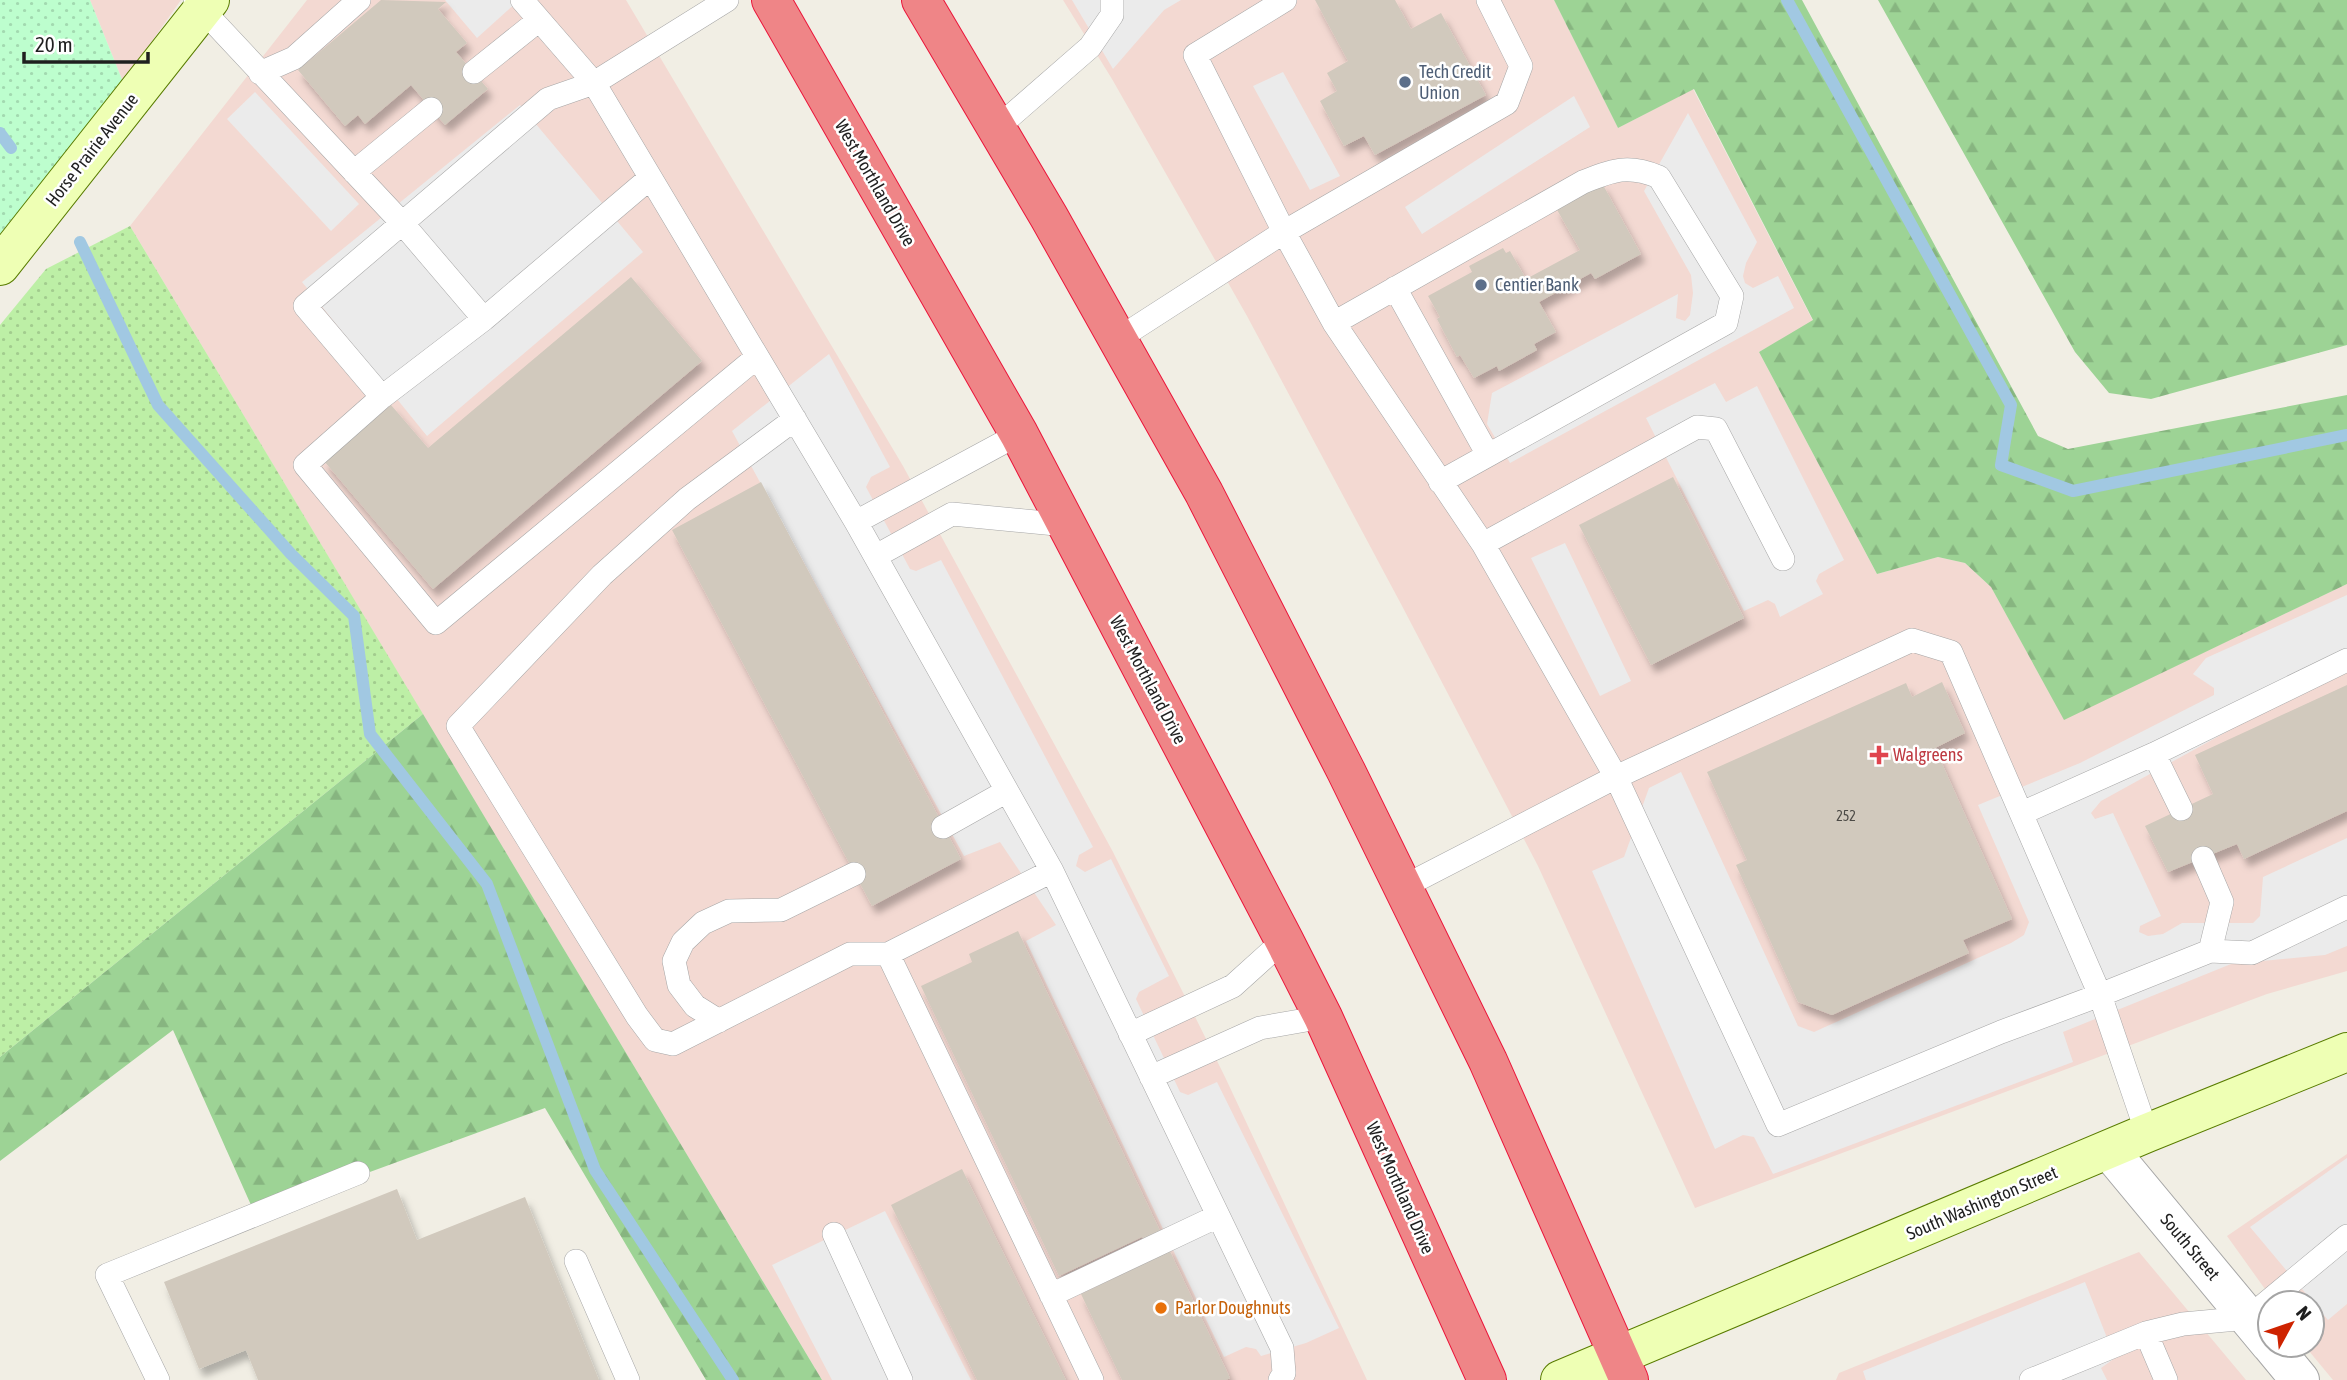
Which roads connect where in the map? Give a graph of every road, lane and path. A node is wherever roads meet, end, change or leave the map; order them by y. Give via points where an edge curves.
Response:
1 (359, 0) edge
2 (522, 0) edge
3 (727, 0) edge
4 (771, 0) edge
5 (921, 0) edge
6 (1112, 0) edge
7 (1285, 0) edge
8 (1488, 0) edge
9 (202, 3) edge
10 (539, 20) junction
11 (474, 72) dead end
12 (260, 73) junction
13 (593, 83) junction
14 (431, 108) dead end
15 (997, 128) junction
16 (354, 172) junction
17 (650, 178) junction
18 (403, 223) junction
19 (1284, 232) junction
20 (0, 266) edge
21 (1395, 288) junction
22 (484, 319) junction
23 (1334, 323) junction
24 (1118, 339) junction
25 (757, 357) junction
26 (382, 397) junction
27 (795, 419) junction
28 (1019, 434) junction
29 (1488, 455) junction
30 (1440, 482) junction
31 (856, 522) junction
32 (1066, 525) junction
33 (1483, 544) junction
34 (876, 556) junction
35 (1783, 559) dead end
36 (2347, 660) edge
37 (2154, 754) junction
38 (1616, 777) junction
39 (1007, 791) junction
40 (2181, 809) dead end
41 (2022, 813) junction
42 (943, 827) dead end
43 (2203, 858) dead end
44 (1052, 871) junction
45 (854, 874) dead end
46 (1403, 887) junction
47 (2347, 907) edge
48 (1284, 940) junction
49 (2210, 951) junction
50 (888, 954) junction
51 (2100, 995) junction
52 (1323, 1017) junction
53 (719, 1021) junction
54 (1130, 1034) junction
55 (2347, 1052) edge
56 (1151, 1077) junction
57 (2147, 1133) junction
58 (2109, 1150) junction
59 (358, 1173) dead end
60 (1218, 1216) junction
61 (834, 1234) dead end
62 (2347, 1236) edge
63 (576, 1261) dead end
64 (2302, 1289) edge
65 (1051, 1295) junction
66 (2256, 1327) edge
67 (2146, 1334) junction
68 (2256, 1334) edge
69 (2283, 1359) edge
70 (1623, 1367) edge
71 (158, 1380) edge
72 (628, 1380) edge
73 (901, 1380) edge
74 (1091, 1380) edge
75 (1280, 1380) edge
76 (1487, 1380) edge
77 (1560, 1380) edge
78 (2031, 1380) edge
79 (2166, 1380) edge
80 (2300, 1380) edge

1 - 12 lane via 294,58
2 - 10 lane
3 - 13 lane
4 - 28 highway, West Morthland Drive
5 - 15 highway
6 - 15 lane via 1112,15 1090,47
7 - 19 lane via 1195,55
8 - 19 lane via 1521,66 1507,103
9 - 12 lane
9 - 20 main road, Horse Prairie Avenue
10 - 11 lane
10 - 13 lane
12 - 16 lane
13 - 17 lane
13 - 18 lane via 548,99
14 - 16 lane
15 - 24 highway
16 - 18 lane
17 - 22 lane
17 - 25 lane
18 - 22 lane
18 - 26 lane via 305,306
19 - 23 lane
19 - 24 lane
21 - 23 lane
21 - 29 lane
21 - 29 lane via 1564,192 1616,169 1642,170 1659,177 1732,296 1726,323
22 - 26 lane
23 - 30 lane
24 - 46 highway via 1204,493
25 - 26 lane via 436,623 305,465
25 - 27 lane
27 - 31 lane
27 - 53 lane via 687,499 602,575 458,726 655,1040 673,1044
28 - 31 lane
28 - 32 highway, West Morthland Drive
29 - 30 lane
30 - 33 lane
31 - 34 lane
32 - 34 lane via 952,514
32 - 48 highway, West Morthland Drive
33 - 35 lane via 1697,427 1716,429
33 - 38 lane
34 - 39 lane
36 - 37 lane
37 - 40 lane
37 - 41 lane
38 - 41 lane via 1912,640 1951,652
38 - 46 lane
38 - 51 lane via 1778,1125 2001,1031
39 - 42 lane
39 - 44 lane
41 - 51 lane
43 - 49 lane via 2222,902
44 - 50 lane
44 - 54 lane
45 - 53 lane via 781,910 729,911 703,923 683,942 674,961 679,985 695,1006
46 - 70 highway via 1488,1060
47 - 49 lane via 2252,953
48 - 52 highway, West Morthland Drive
48 - 54 lane via 1233,986
49 - 51 lane
50 - 53 lane via 850,954
50 - 65 lane
51 - 57 lane
52 - 56 lane via 1260,1028
52 - 76 highway, West Morthland Drive
54 - 56 lane
55 - 57 main road, South Washington Street
56 - 60 lane
57 - 58 main road, South Washington Street
58 - 66 street, South Street
58 - 70 main road, South Washington Street
59 - 71 lane via 107,1275
60 - 65 lane
60 - 75 lane via 1282,1348 1284,1373
61 - 73 lane
62 - 64 lane
63 - 72 lane
65 - 74 lane
67 - 68 lane via 2183,1324
67 - 78 lane
67 - 79 lane
69 - 80 street, South Street
70 - 77 main road, South Washington Street

